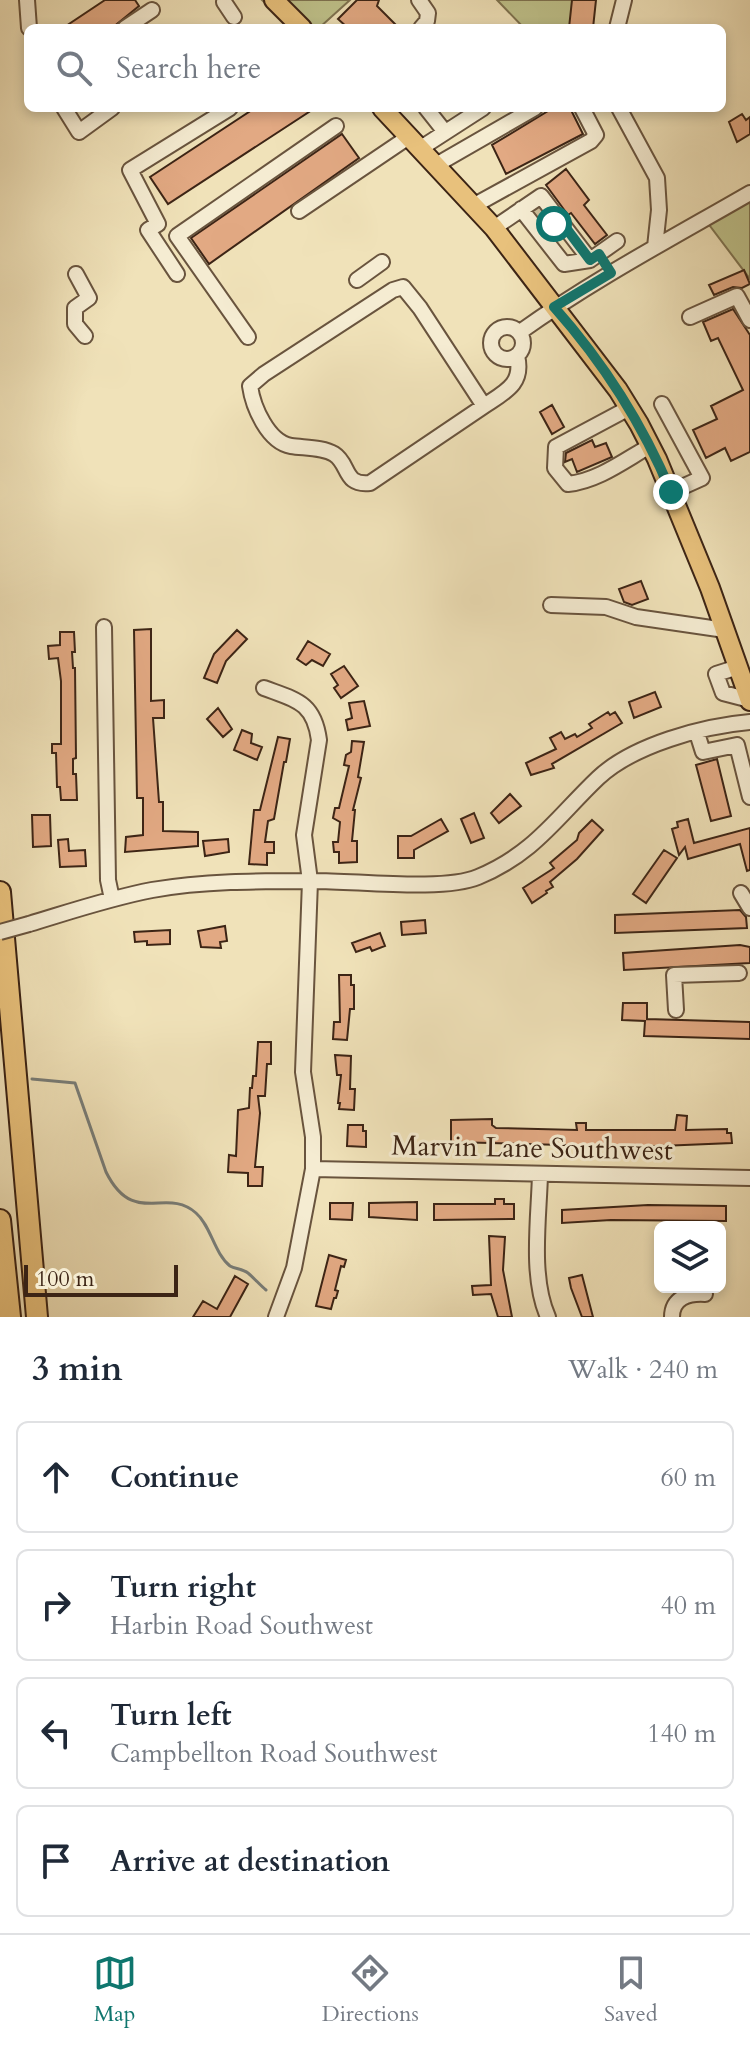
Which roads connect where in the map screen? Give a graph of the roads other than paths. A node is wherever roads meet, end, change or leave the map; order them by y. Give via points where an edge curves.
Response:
1 (27, 0) edge
2 (274, 0) edge
3 (419, 0) edge
4 (624, 0) edge
5 (224, 2) edge
6 (152, 10) dead end
7 (234, 17) dead end
8 (29, 24) edge
9 (131, 24) edge
10 (298, 24) edge
11 (424, 24) edge
12 (618, 24) edge
13 (66, 112) edge
14 (106, 112) edge
15 (224, 112) edge
16 (392, 112) edge
17 (429, 112) edge
18 (477, 112) edge
19 (528, 112) edge
20 (584, 112) edge
21 (621, 112) edge
22 (336, 126) dead end
23 (445, 132) junction
24 (415, 142) junction
25 (436, 165) junction
26 (750, 193) edge
27 (473, 206) junction
28 (521, 209) junction
29 (299, 211) dead end
30 (540, 215) junction
31 (494, 228) junction
32 (554, 233) junction
33 (617, 241) dead end
34 (655, 247) junction
35 (595, 257) junction
36 (382, 262) dead end
37 (611, 273) junction
38 (76, 274) dead end
39 (177, 274) dead end
40 (207, 274) junction
41 (357, 280) dead end
42 (195, 290) dead end
43 (554, 307) junction
44 (690, 317) dead end
45 (750, 320) edge
46 (520, 332) junction
47 (85, 336) dead end
48 (248, 337) dead end
49 (517, 356) junction
50 (662, 404) dead end
51 (484, 406) junction
52 (629, 408) junction
53 (650, 446) junction
54 (671, 492) junction
55 (551, 605) dead end
56 (104, 627) dead end
57 (725, 630) junction
58 (264, 688) dead end
59 (750, 700) edge
60 (750, 722) edge
61 (697, 733) junction
62 (750, 797) edge
63 (310, 881) junction
64 (0, 892) edge
65 (741, 893) dead end
66 (112, 899) junction
67 (750, 908) edge
68 (0, 932) edge
69 (739, 973) dead end
70 (676, 1010) dead end
71 (313, 1169) junction
72 (540, 1174) junction
73 (750, 1178) edge
74 (0, 1220) edge
75 (705, 1294) dead end
76 (10, 1317) edge
77 (37, 1317) edge
78 (276, 1317) edge
79 (548, 1317) edge
80 (672, 1317) edge

1 - 8 street
2 - 10 main road
3 - 11 street via 428,13
4 - 12 street
5 - 7 street
6 - 9 street
13 - 14 street via 79,132
15 - 39 street via 130,170 158,224 148,230
16 - 24 main road
17 - 23 street
18 - 23 street
19 - 25 street
20 - 27 street via 596,135 591,141
21 - 34 street via 657,178
22 - 40 street via 177,236
23 - 24 street
24 - 25 main road
24 - 29 street
25 - 27 main road
26 - 34 street
27 - 31 main road
28 - 30 street
28 - 30 street via 541,196
28 - 31 street
30 - 32 street
30 - 32 street
31 - 43 main road
32 - 35 street
32 - 35 street via 564,264
33 - 35 street
34 - 37 street
35 - 37 street
36 - 41 street
37 - 43 street
38 - 47 street via 89,298 75,308 75,324
40 - 42 street
40 - 48 street
43 - 46 street
43 - 52 main road
44 - 45 street via 737,296
46 - 49 street via 523,342
46 - 49 street via 500,329 491,341 497,355
49 - 51 street via 520,373 514,387
50 - 54 street via 702,478
51 - 51 street via 403,287 250,386 253,404 277,440 330,451 360,484 370,483
52 - 53 main road
52 - 53 street via 556,447 555,468 568,484 577,483
53 - 54 main road
54 - 57 main road
55 - 57 street via 606,607 636,617
56 - 66 street
57 - 59 main road
58 - 63 street via 297,700 317,725 304,835
60 - 61 street
61 - 62 street via 703,752 737,745
61 - 63 street via 631,754 600,776 535,843 476,878 445,883
63 - 66 street via 193,885
63 - 71 street via 303,1072
64 - 77 highway
65 - 67 street
66 - 68 street, bridge
69 - 70 street via 674,975
71 - 72 street, Marvin Lane Southwest
71 - 78 street via 294,1268
72 - 73 street, Marvin Lane Southwest
72 - 79 street via 538,1276
74 - 76 highway
75 - 80 street via 690,1293 677,1301

